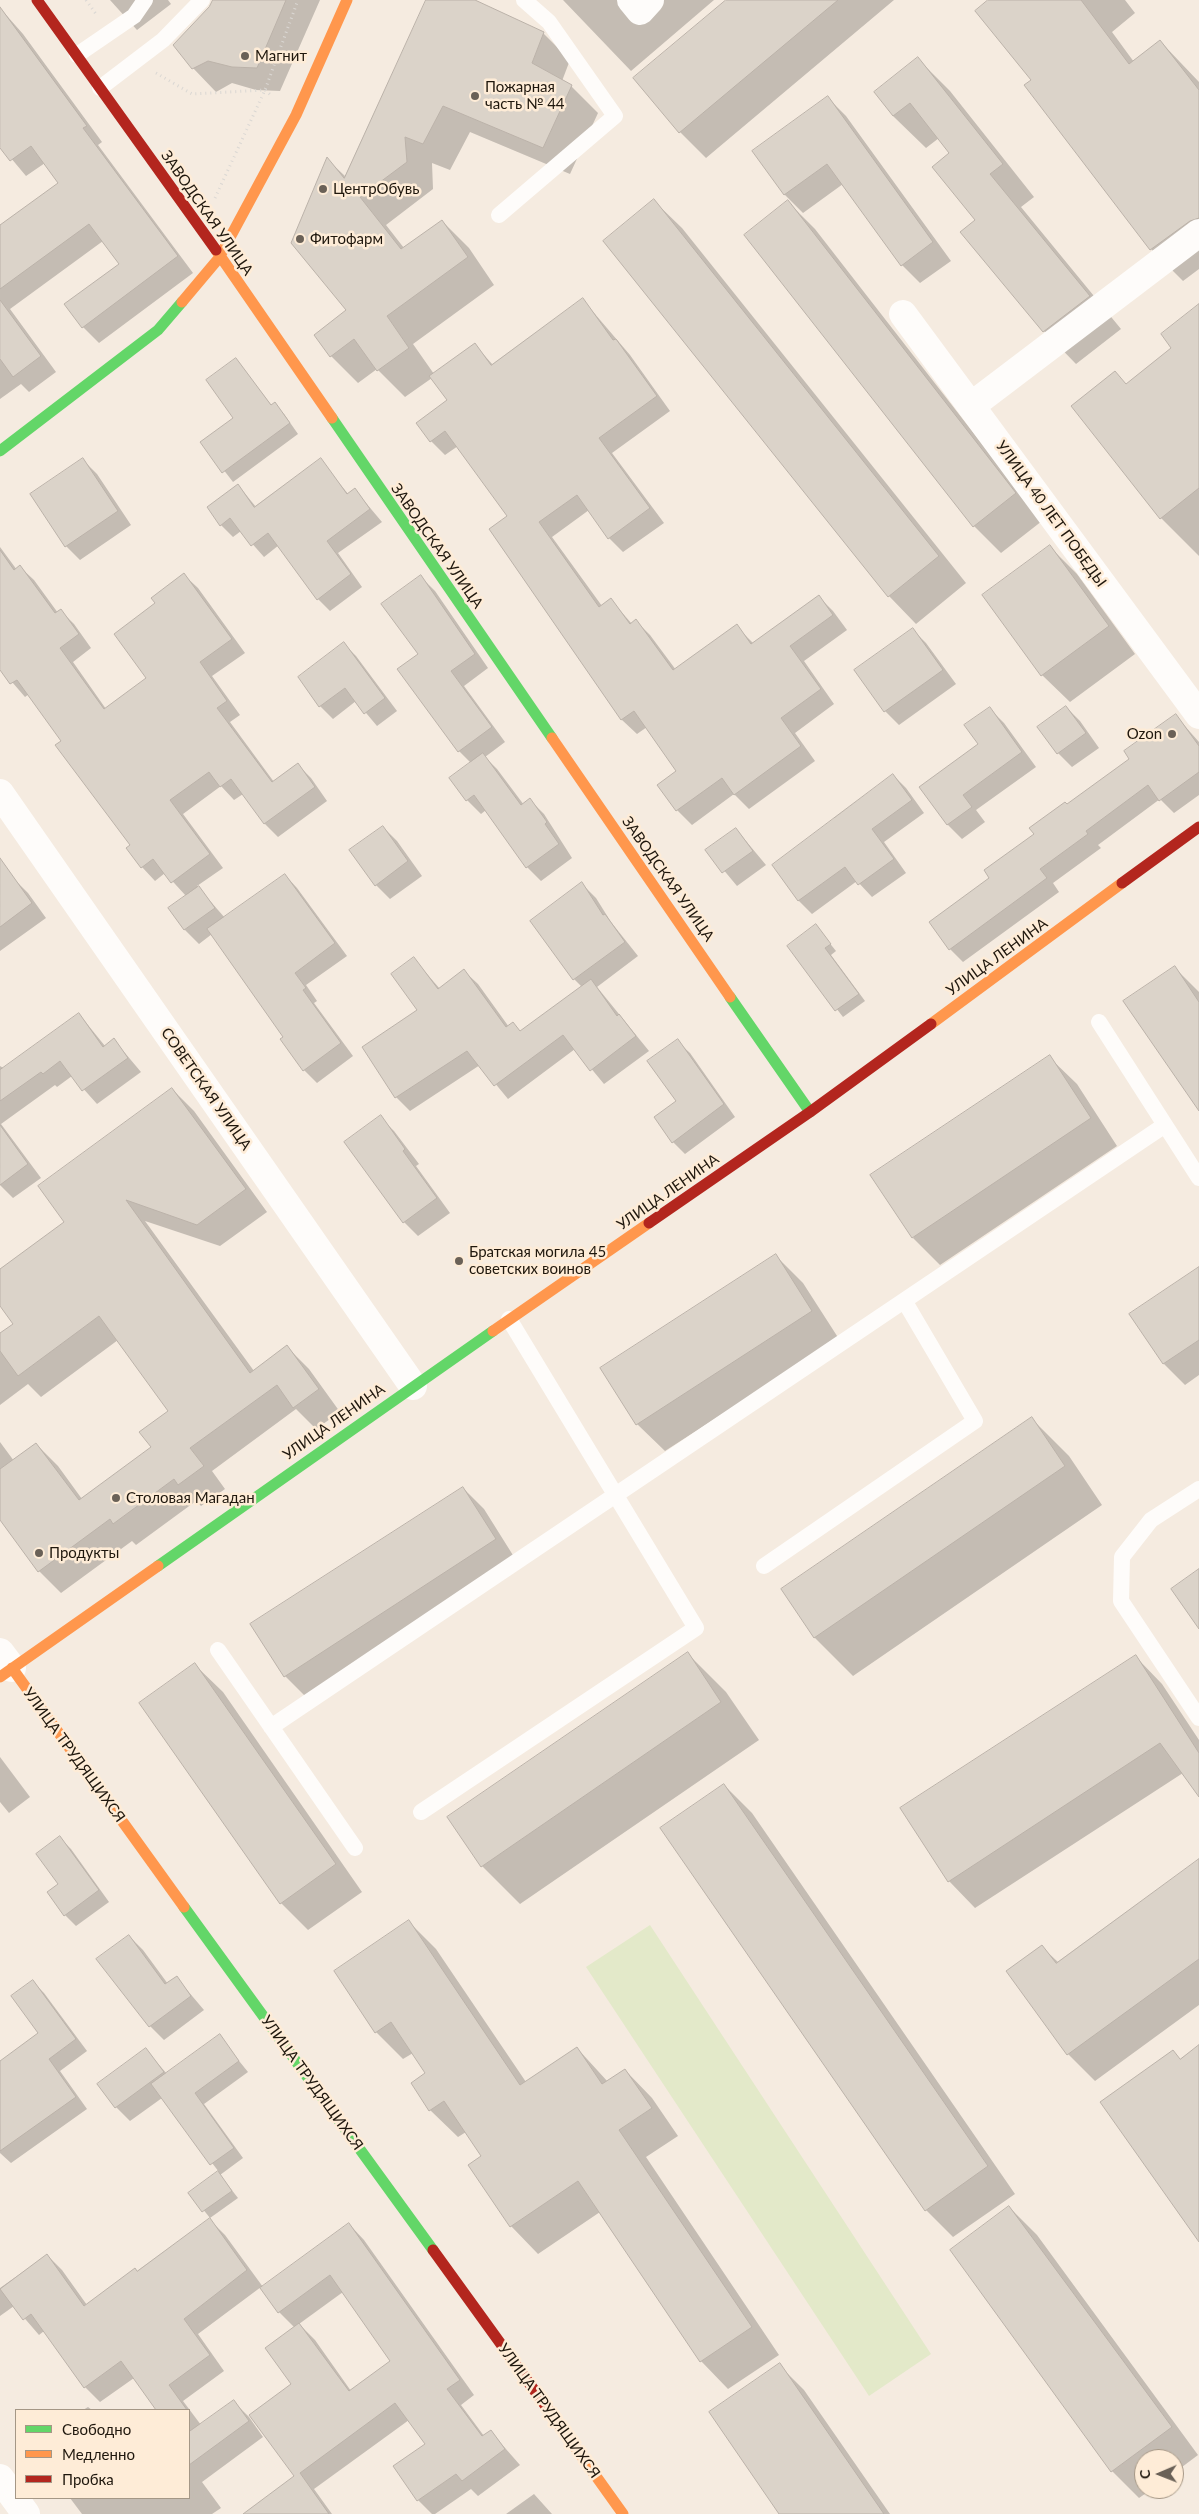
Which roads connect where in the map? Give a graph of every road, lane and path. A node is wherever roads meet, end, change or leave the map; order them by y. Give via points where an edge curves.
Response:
1 (37, 0) edge
2 (86, 0) edge
3 (145, 0) edge
4 (202, 0) edge
5 (298, 0) edge
6 (347, 0) edge
7 (524, 0) edge
8 (631, 0) edge
9 (650, 0) edge
10 (110, 34) junction
11 (77, 55) junction
12 (135, 61) junction
13 (100, 88) junction
14 (264, 90) junction
15 (296, 115) junction
16 (499, 215) dead end
17 (201, 228) junction
18 (1199, 234) edge
19 (219, 258) junction
20 (902, 314) dead end
21 (971, 406) junction
22 (0, 451) edge
23 (1199, 715) edge
24 (0, 793) edge
25 (1199, 827) edge
26 (1099, 1022) dead end
27 (810, 1112) junction
28 (1164, 1125) junction
29 (1199, 1178) edge
30 (905, 1302) junction
31 (509, 1319) junction
32 (412, 1386) junction
33 (1199, 1489) edge
34 (615, 1494) junction
35 (764, 1566) dead end
36 (218, 1650) dead end
37 (4, 1666) edge
38 (1199, 1718) edge
39 (271, 1727) junction
40 (420, 1812) dead end
41 (355, 1848) dead end
42 (0, 2478) edge
43 (15, 2499) edge
44 (15, 2499) edge
45 (26, 2514) edge
46 (623, 2514) edge

1 - 11 street, ЗАВОДСКАЯ УЛИЦА
2 - 10 path
3 - 10 lane via 134,16
4 - 12 lane via 163,40
5 - 14 path
6 - 15 street
7 - 16 lane via 548,22 615,116
8 - 9 street via 640,11
10 - 11 lane
11 - 13 street, ЗАВОДСКАЯ УЛИЦА
12 - 13 lane
12 - 14 path via 192,94
13 - 17 street, ЗАВОДСКАЯ УЛИЦА
14 - 15 path
14 - 17 path
15 - 19 street
17 - 19 street, ЗАВОДСКАЯ УЛИЦА
18 - 21 street
19 - 22 street via 158,330
19 - 27 street, ЗАВОДСКАЯ УЛИЦА
20 - 21 street, УЛИЦА 40 ЛЕТ ПОБЕДЫ
21 - 23 street, УЛИЦА 40 ЛЕТ ПОБЕДЫ
24 - 32 street, СОВЕТСКАЯ УЛИЦА
25 - 27 street, УЛИЦА ЛЕНИНА
26 - 28 lane
27 - 31 street, УЛИЦА ЛЕНИНА
28 - 29 lane
28 - 30 lane
30 - 34 lane
30 - 35 lane via 976,1420
31 - 32 street, УЛИЦА ЛЕНИНА
31 - 34 lane
32 - 37 street, УЛИЦА ЛЕНИНА
33 - 38 lane via 1151,1520 1122,1557 1121,1601
34 - 39 lane
34 - 40 lane via 696,1628
36 - 39 lane
37 - 46 street, УЛИЦА ТРУДЯЩИХСЯ
39 - 41 lane
42 - 44 street
43 - 45 street

